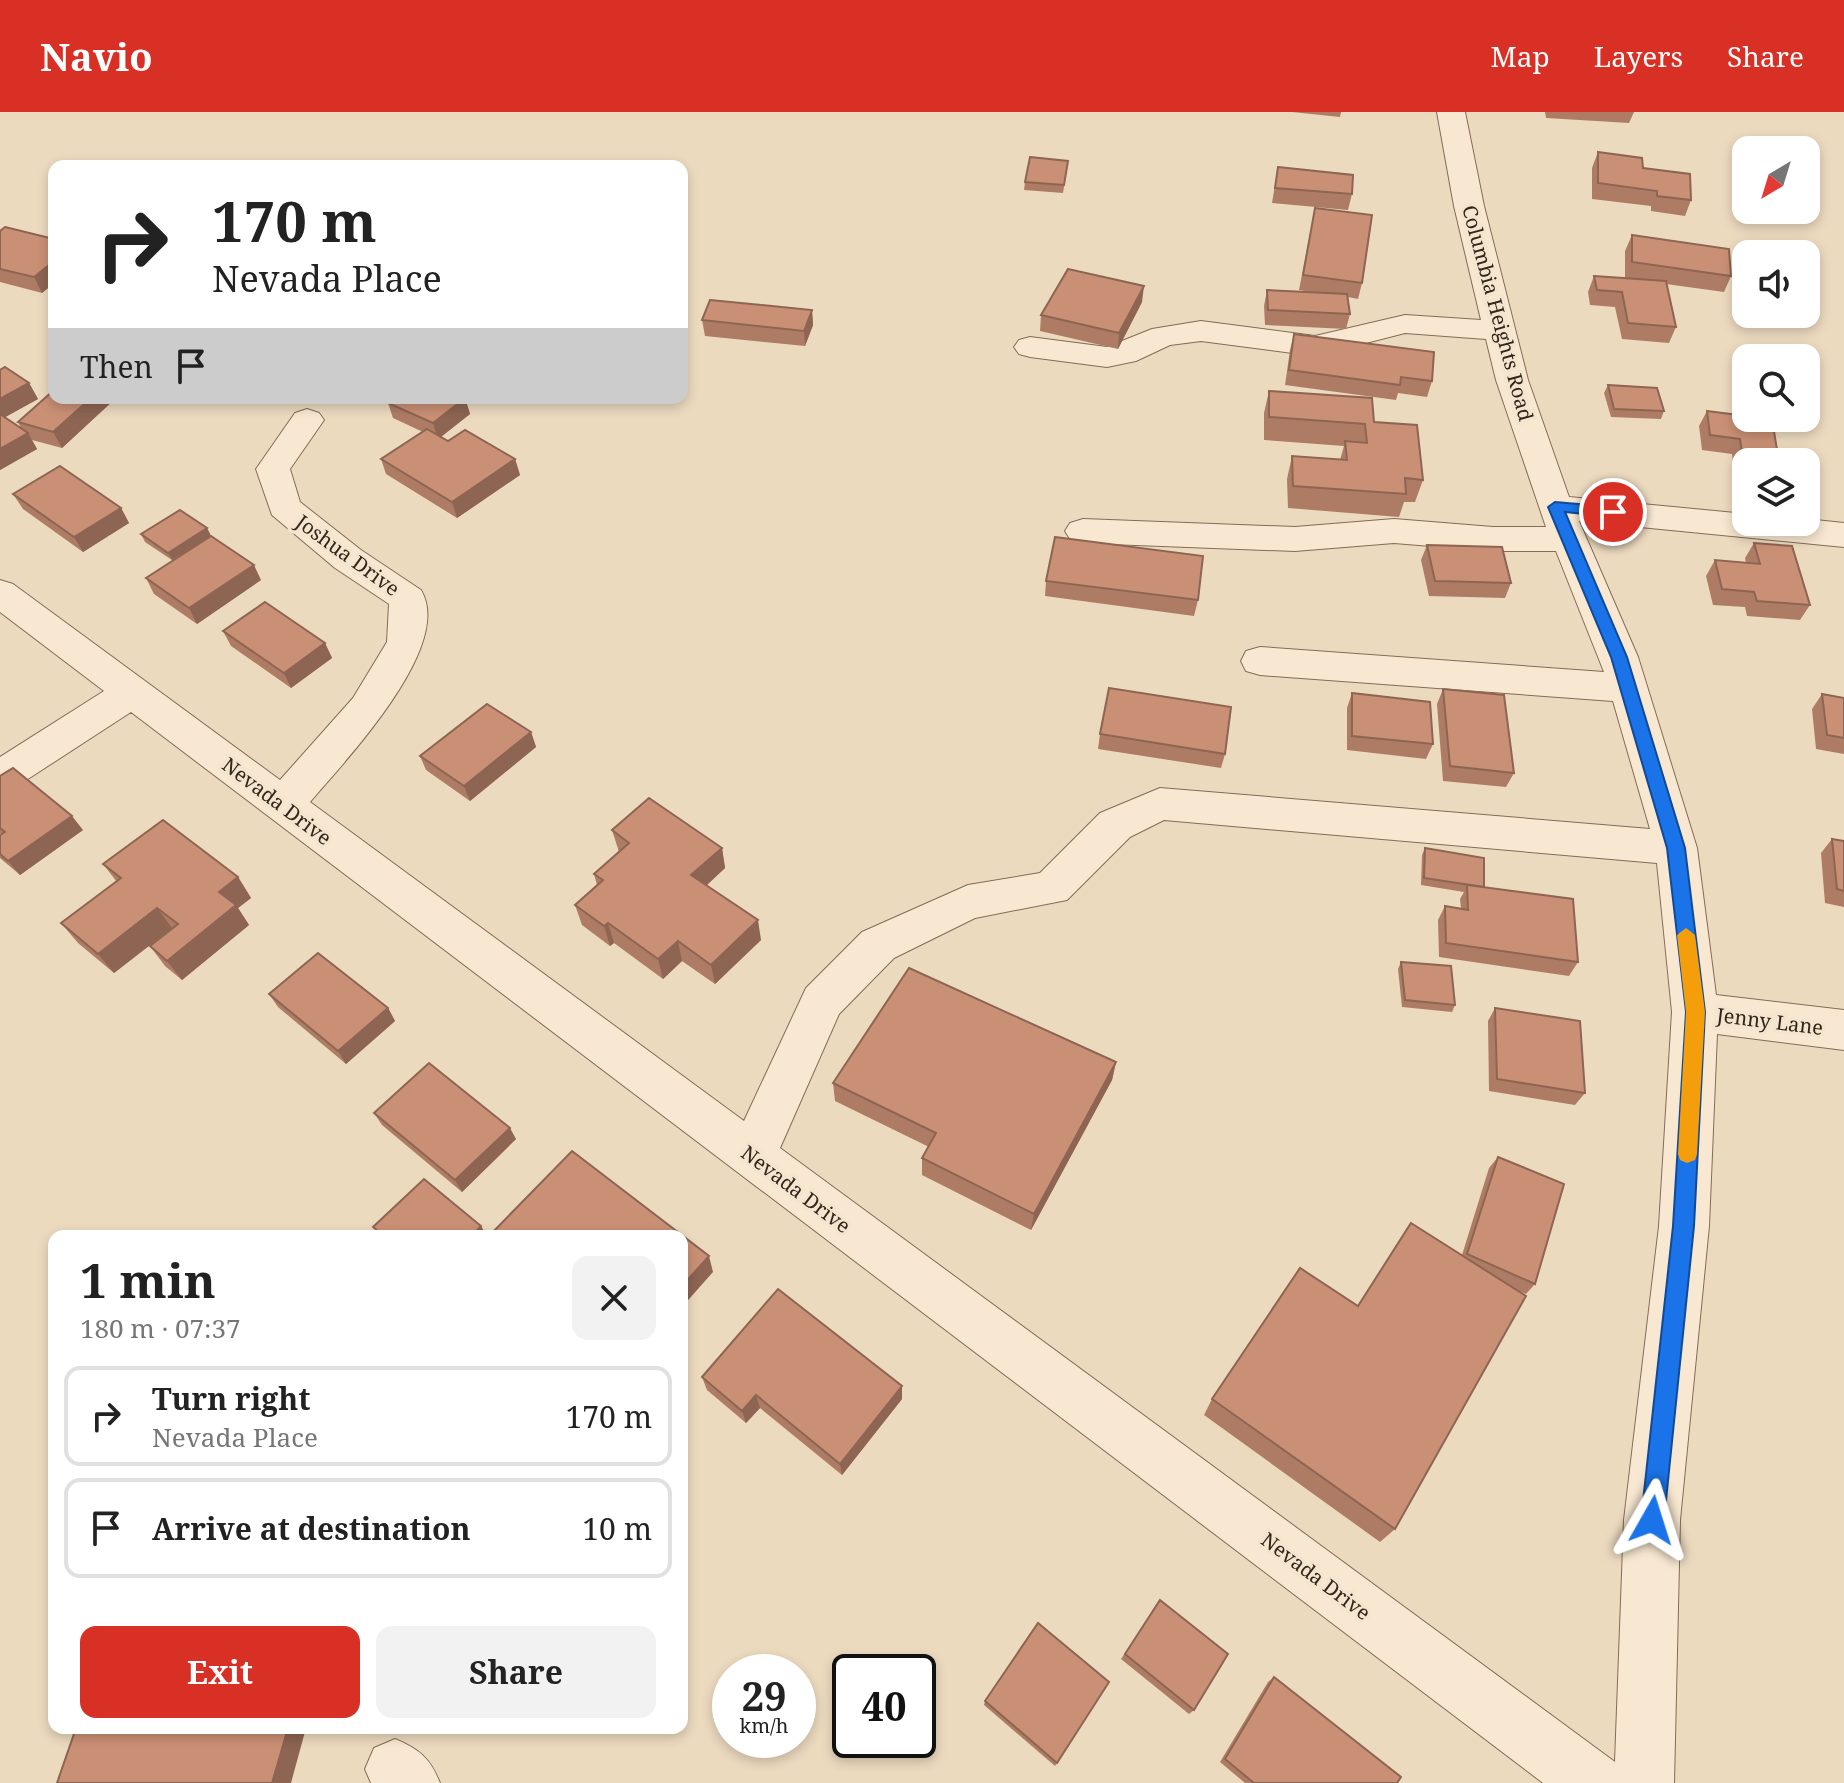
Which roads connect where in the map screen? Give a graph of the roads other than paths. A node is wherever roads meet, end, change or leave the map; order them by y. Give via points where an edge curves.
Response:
1 (1451, 112) edge
2 (1500, 331) junction
3 (1030, 347) dead end
4 (307, 420) dead end
5 (1561, 523) junction
6 (1083, 531) dead end
7 (1844, 535) edge
8 (0, 593) edge
9 (1260, 661) dead end
10 (1628, 688) junction
11 (132, 692) junction
12 (0, 777) edge
13 (283, 805) junction
14 (1676, 848) junction
15 (1695, 1012) junction
16 (1844, 1030) edge
17 (752, 1156) junction
18 (1593, 1783) edge
19 (1644, 1783) edge

1 - 2 street, Columbia Heights Road
2 - 3 street via 1405,324 1315,346 1201,331 1163,336 1107,357
2 - 5 street, Columbia Heights Road
4 - 13 street, Joshua Drive via 273,469 284,507 408,599 406,643 367,708
5 - 6 street via 1493,539 1394,531 1295,539
5 - 7 street
5 - 10 street, Columbia Heights Road
8 - 11 street, Nevada Drive
9 - 10 street
10 - 14 street, Columbia Heights Road
11 - 12 street
11 - 13 street, Nevada Drive
13 - 17 street, Nevada Drive
14 - 15 street, Columbia Heights Road
14 - 17 street via 1160,804 1115,825 1052,888 968,902 878,945 822,1002
15 - 16 street, Jenny Lane
15 - 19 street, Columbia Heights Road via 1684,1226 1652,1520
17 - 18 street, Nevada Drive

